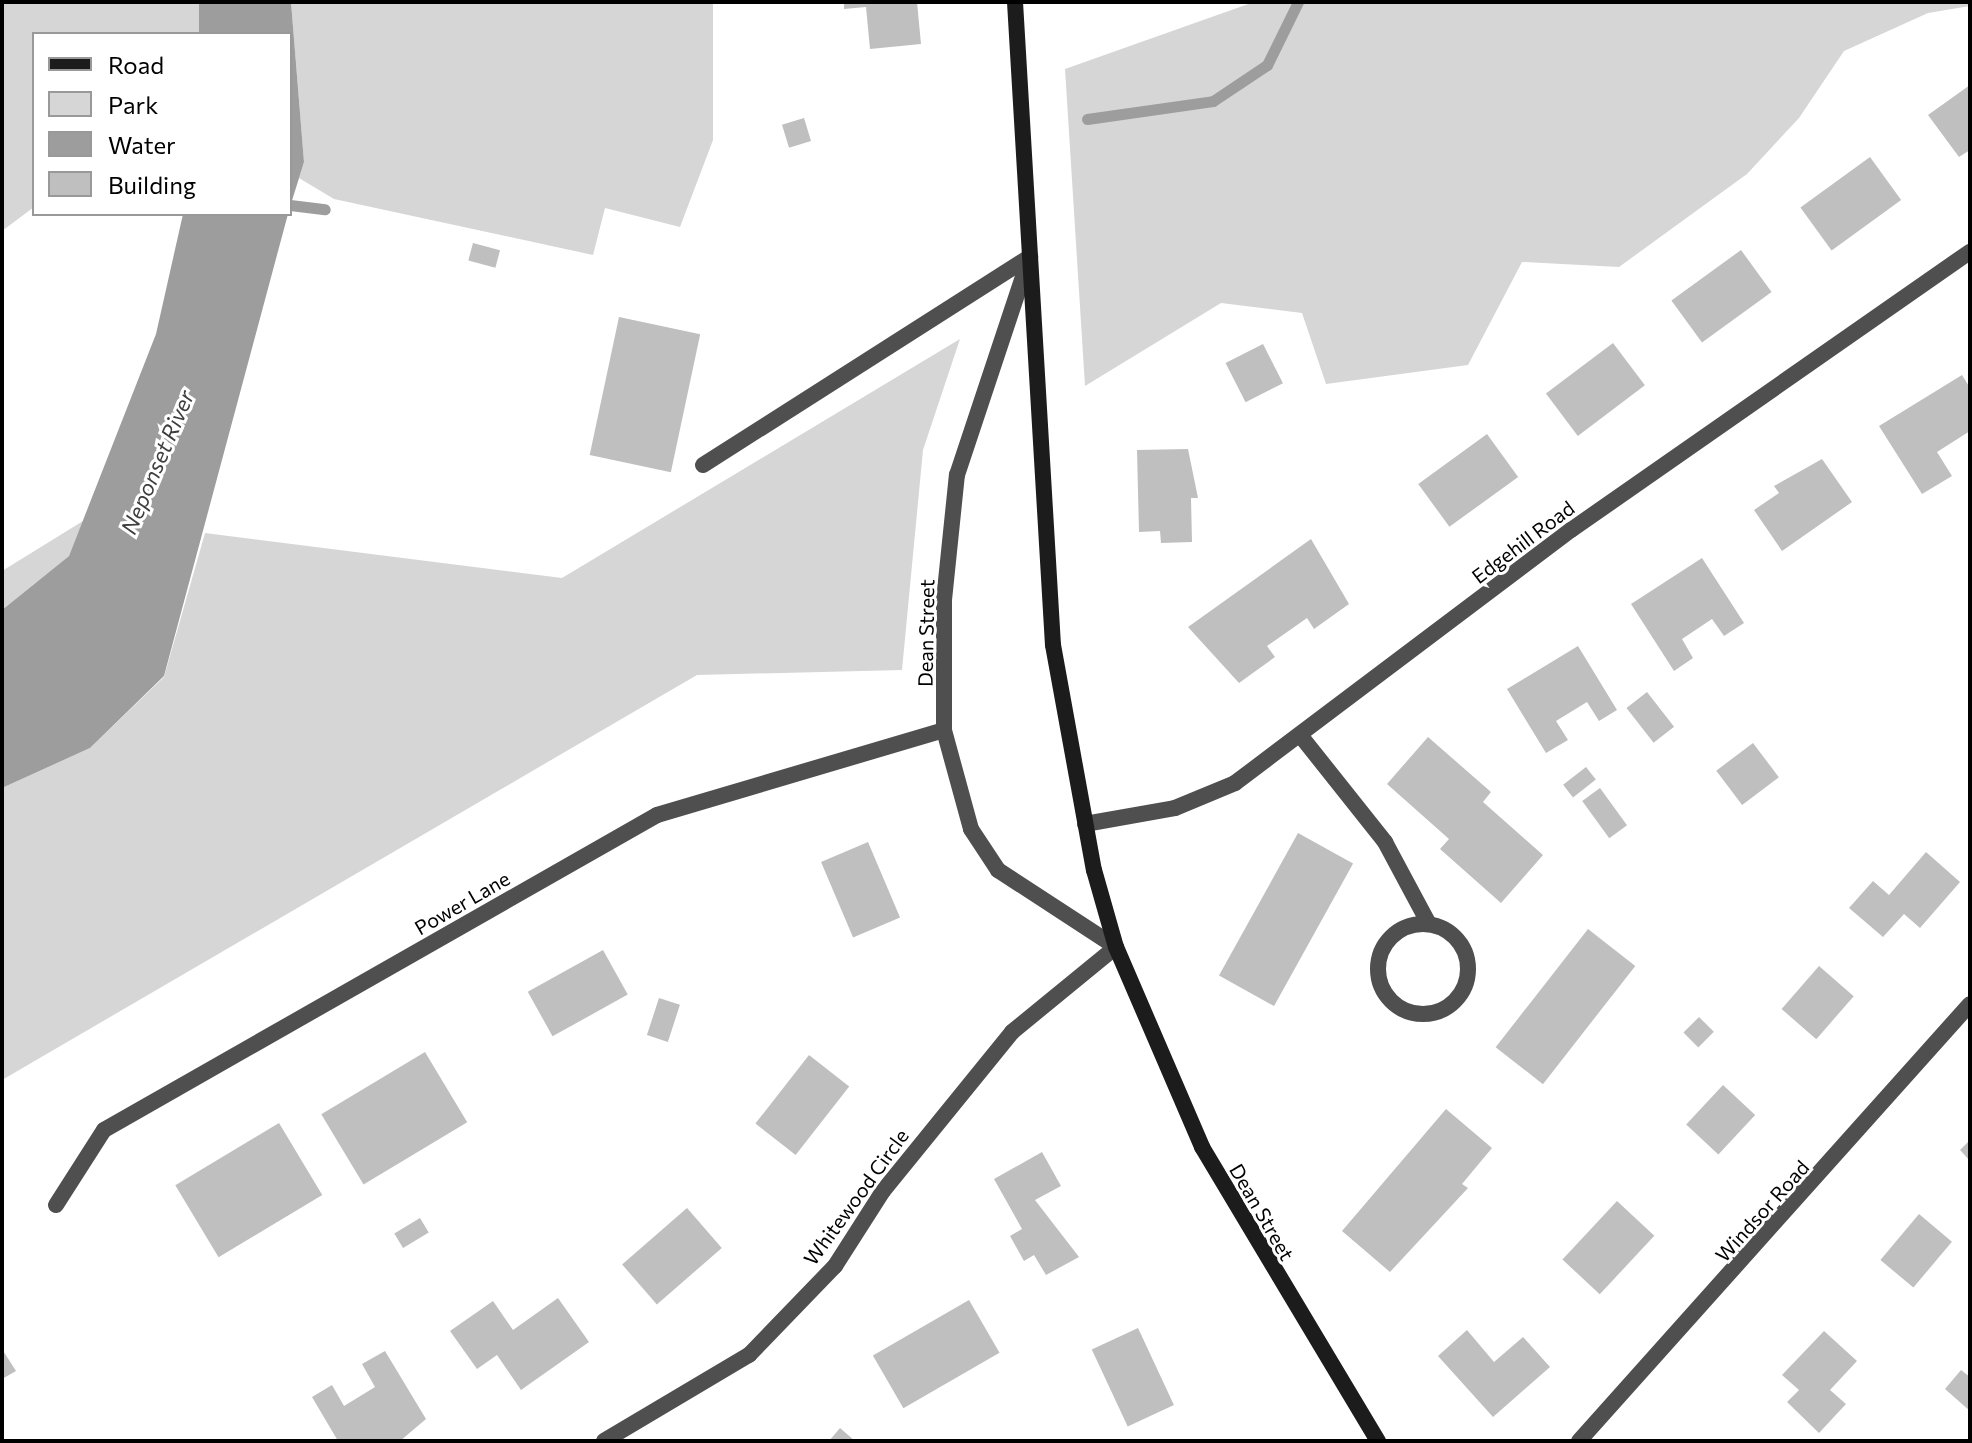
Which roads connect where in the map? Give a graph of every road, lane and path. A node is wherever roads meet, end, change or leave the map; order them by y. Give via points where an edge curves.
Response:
1 (1015, 2) edge
2 (1970, 252) edge
3 (1030, 257) junction
4 (703, 465) dead end
5 (944, 730) junction
6 (1300, 735) junction
7 (1085, 824) junction
8 (1429, 924) junction
9 (1116, 947) junction
10 (1970, 1004) edge
11 (56, 1205) dead end
12 (604, 1441) edge
13 (1378, 1441) edge
14 (1579, 1441) edge

1 - 3 main road, Dean Street
2 - 6 street, Edgehill Road via 1571,530
3 - 4 street
3 - 5 street, Dean Street via 957,475 944,600
3 - 7 main road, Dean Street via 1053,645
5 - 9 street, Dean Street via 971,829 998,870
5 - 11 street, Power Lane via 657,815 104,1130
6 - 7 street, Edgehill Road via 1235,783 1175,808
6 - 8 street via 1385,842
7 - 9 main road, Dean Street
8 - 8 street via 1455,937 1467,977 1454,1002 1413,1013 1387,997 1380,953 1400,930
9 - 12 street, Whitewood Circle via 1012,1032 883,1191 835,1266 749,1355
9 - 13 main road, Dean Street via 1202,1147
10 - 14 street, Windsor Road

